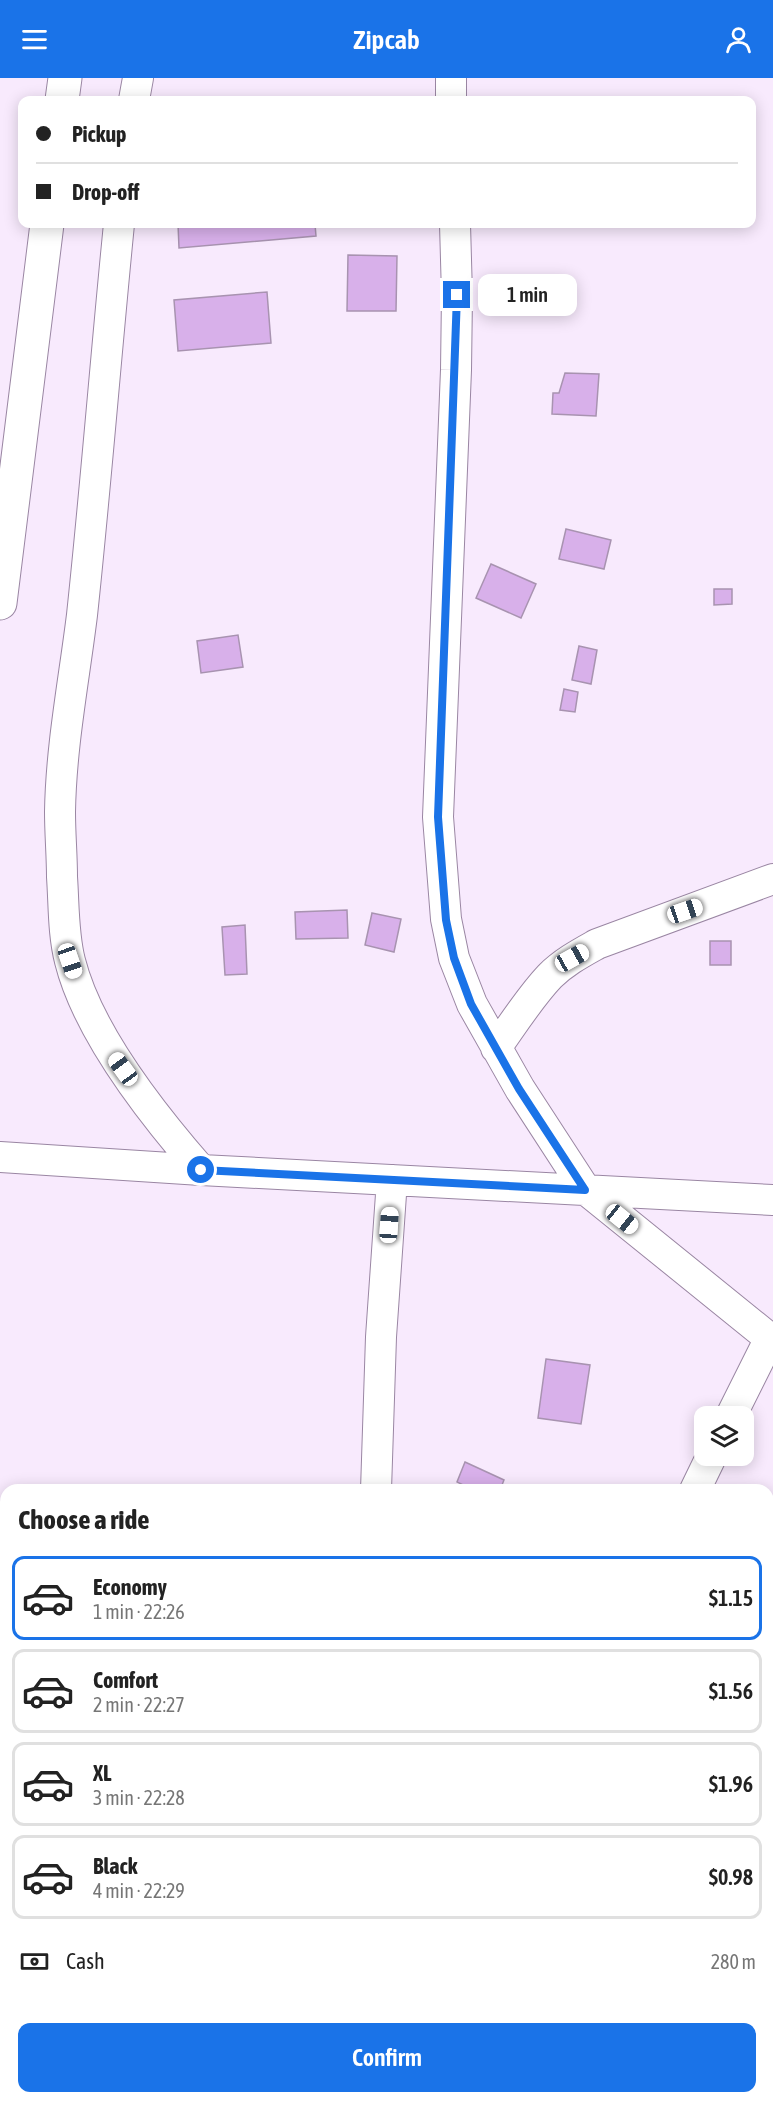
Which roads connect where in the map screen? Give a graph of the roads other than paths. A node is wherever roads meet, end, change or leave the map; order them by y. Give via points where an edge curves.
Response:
1 (65, 78) edge
2 (138, 78) edge
3 (451, 78) edge
4 (63, 96) edge
5 (135, 96) edge
6 (451, 96) edge
7 (47, 228) edge
8 (119, 228) edge
9 (455, 228) edge
10 (0, 603) edge
11 (773, 879) edge
12 (496, 1048) junction
13 (0, 1157) edge
14 (201, 1170) junction
15 (392, 1180) junction
16 (585, 1190) junction
17 (773, 1200) edge
18 (771, 1339) edge
19 (736, 1406) edge
20 (707, 1466) edge
21 (376, 1484) edge
22 (698, 1484) edge

1 - 4 main road
2 - 5 street
3 - 6 street
7 - 10 main road
8 - 14 street via 60,812 64,925 70,961 86,1007 110,1051
9 - 12 street via 456,370 438,817 446,920 454,958 471,1004
11 - 12 street via 597,944 572,958 551,976
12 - 16 street
13 - 14 street
14 - 15 street
15 - 16 street
15 - 21 street
16 - 17 street
16 - 18 street
18 - 19 street
20 - 22 street

